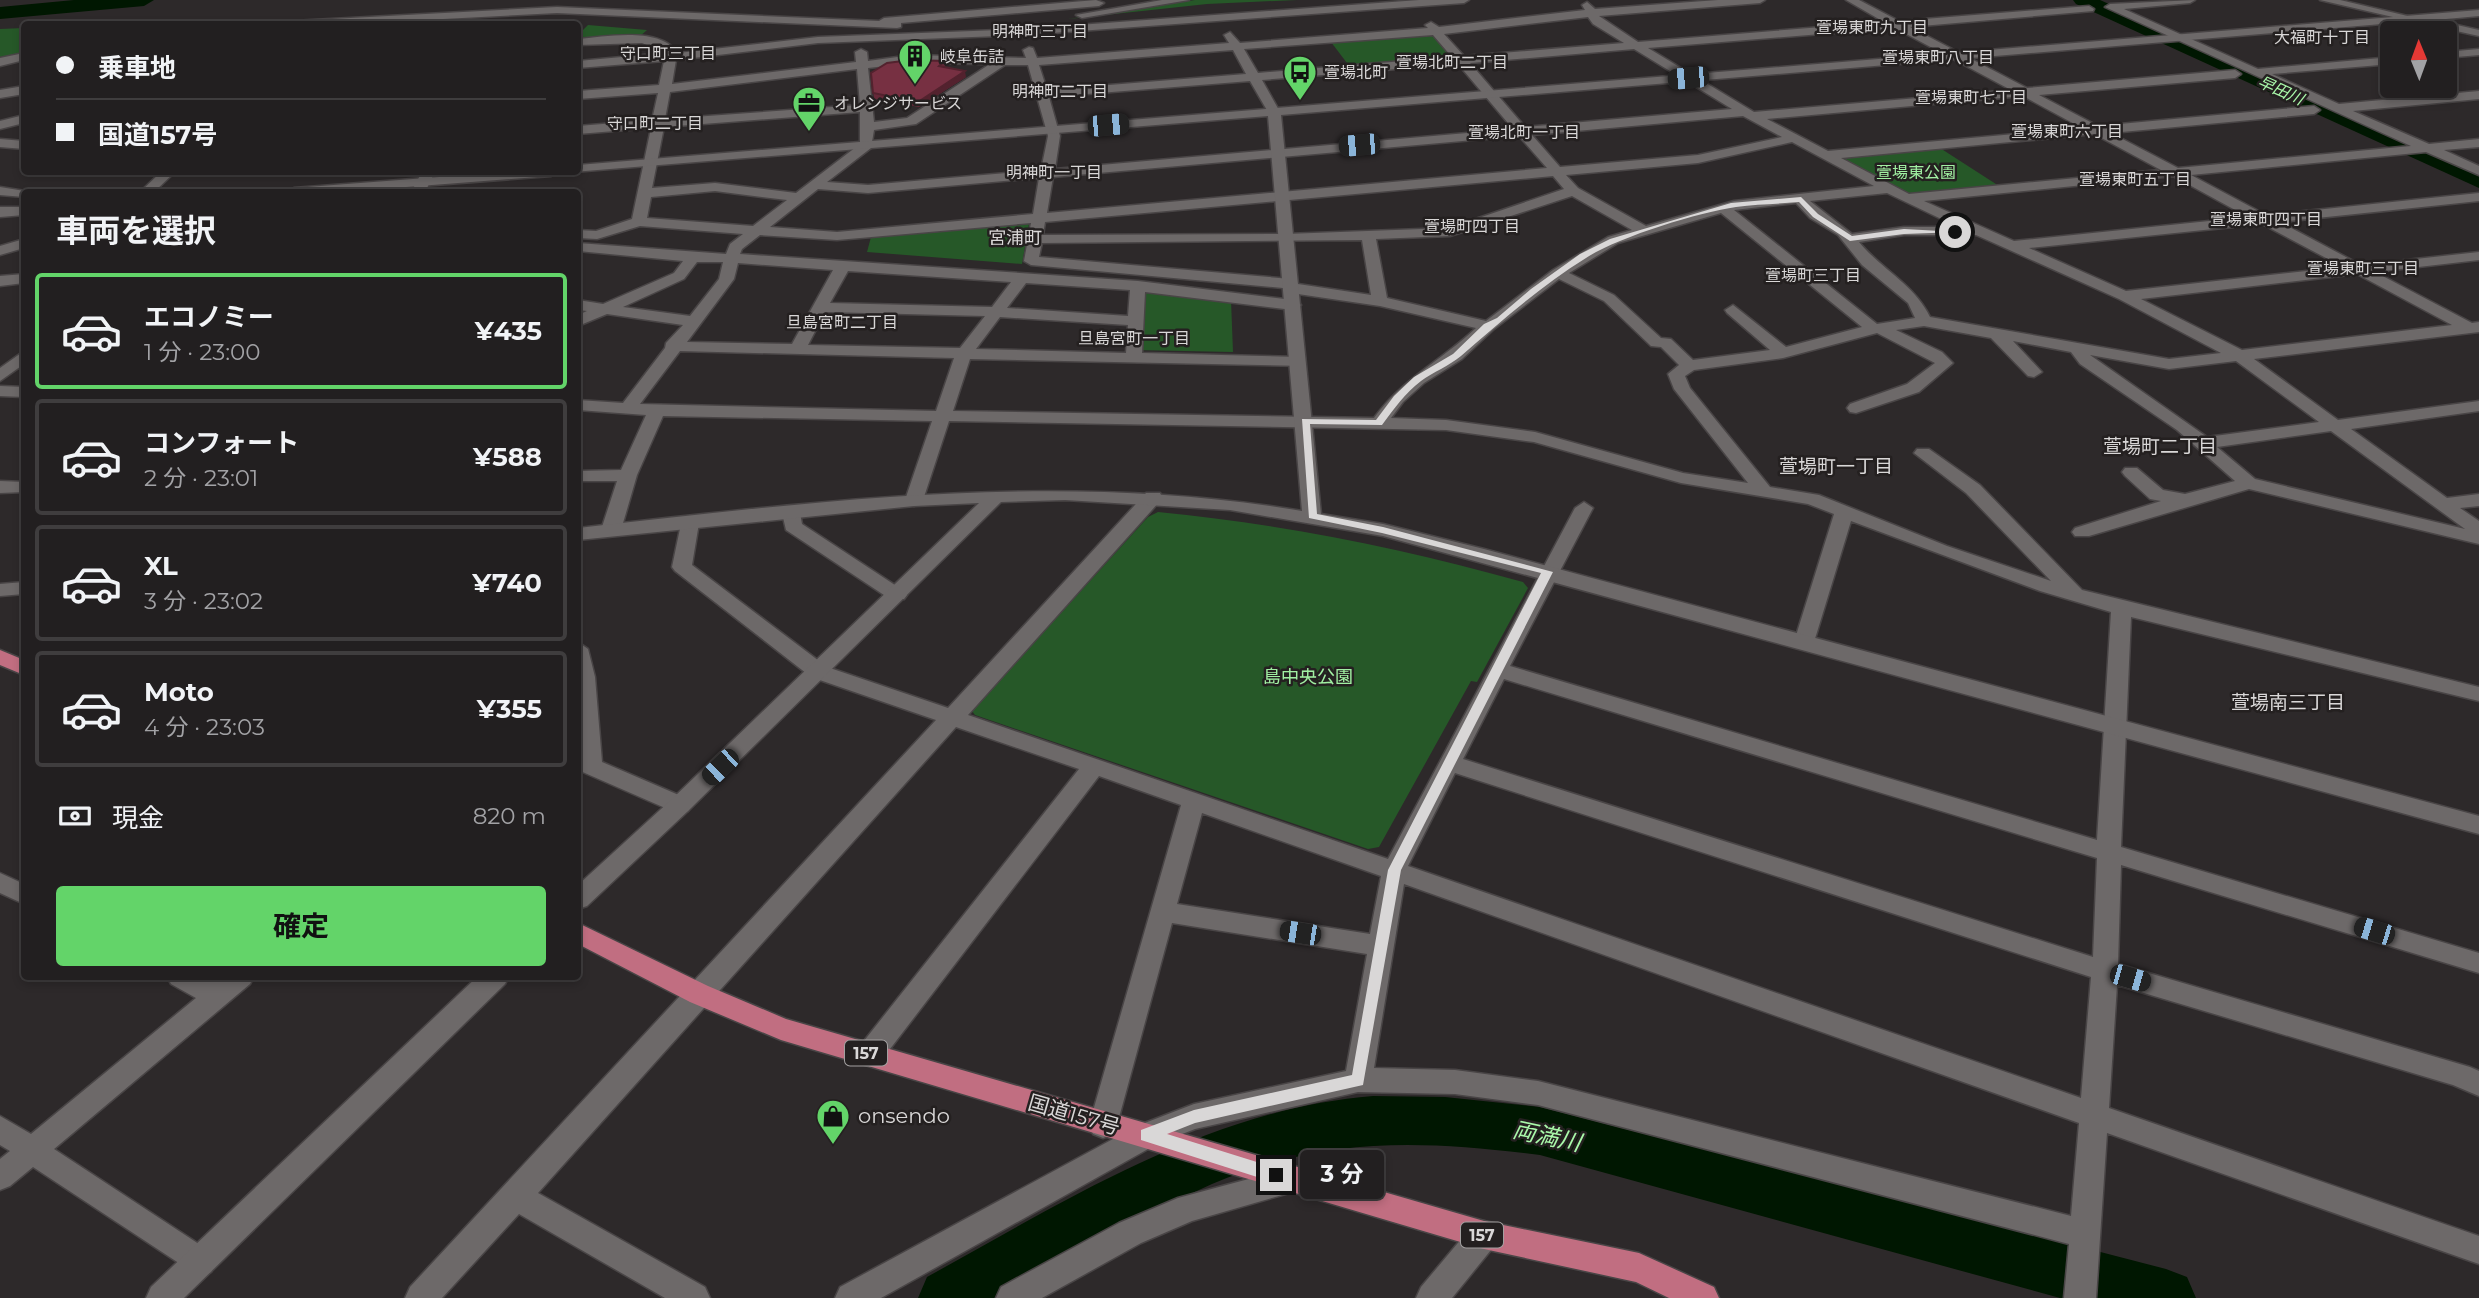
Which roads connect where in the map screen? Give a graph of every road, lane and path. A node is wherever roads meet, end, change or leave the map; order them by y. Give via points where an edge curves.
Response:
1 (1130, 0) edge
2 (1184, 0) edge
3 (1464, 0) edge
4 (1584, 0) edge
5 (1760, 0) edge
6 (1851, 0) edge
7 (2070, 0) edge
8 (2190, 0) edge
9 (2325, 0) edge
10 (1415, 4) junction
11 (2089, 9) junction
12 (1591, 13) junction
13 (2479, 13) edge
14 (1221, 18) junction
15 (2410, 19) junction
16 (351, 21) edge
17 (864, 23) junction
18 (1895, 23) junction
19 (1023, 28) junction
20 (1437, 31) junction
21 (2479, 33) edge
22 (860, 38) junction
23 (2168, 38) junction
24 (581, 42) edge
25 (1632, 44) junction
26 (1237, 46) junction
27 (2479, 52) edge
28 (2457, 54) edge
29 (1955, 55) junction
30 (671, 57) junction
31 (21, 58) edge
32 (1464, 61) junction
33 (2380, 61) edge
34 (0, 62) edge
35 (1032, 62) junction
36 (1000, 63) junction
37 (581, 64) edge
38 (861, 65) junction
39 (21, 72) edge
40 (2257, 72) junction
41 (2235, 74) junction
42 (0, 75) edge
43 (1253, 77) junction
44 (1688, 78) junction
45 (665, 89) junction
46 (21, 90) edge
47 (2025, 92) junction
48 (0, 94) edge
49 (1041, 94) junction
50 (1493, 94) junction
51 (2479, 95) edge
52 (581, 96) edge
53 (865, 108) junction
54 (2338, 108) junction
55 (2314, 110) junction
56 (1274, 112) junction
57 (1748, 114) junction
58 (21, 120) edge
59 (658, 124) junction
60 (0, 125) edge
61 (868, 127) junction
62 (581, 130) edge
63 (1053, 130) junction
64 (2096, 130) junction
65 (1522, 131) junction
66 (1795, 138) junction
67 (0, 143) edge
68 (2479, 143) edge
69 (21, 145) edge
70 (866, 145) junction
71 (2424, 148) junction
72 (2404, 150) junction
73 (1278, 152) junction
74 (1827, 156) junction
75 (650, 163) junction
76 (581, 169) edge
77 (1556, 170) junction
78 (2479, 171) edge
79 (2174, 172) junction
80 (1047, 173) junction
81 (166, 175) edge
82 (513, 175) edge
83 (423, 182) edge
84 (816, 185) junction
85 (2479, 186) edge
86 (150, 189) edge
87 (333, 189) edge
88 (1889, 189) junction
89 (0, 191) edge
90 (1573, 191) junction
91 (21, 193) edge
92 (645, 193) junction
93 (1282, 195) junction
94 (799, 197) junction
95 (2479, 197) edge
96 (1906, 198) junction
97 (1801, 200) junction
98 (1723, 208) junction
99 (21, 211) edge
100 (0, 213) edge
101 (1038, 217) junction
102 (2263, 219) junction
103 (639, 222) junction
104 (755, 229) junction
105 (1644, 231) junction
106 (1981, 232) junction
107 (581, 234) edge
108 (1368, 235) junction
109 (1286, 238) junction
110 (1035, 239) junction
111 (1850, 239) junction
112 (0, 240) edge
113 (21, 242) edge
114 (21, 243) edge
115 (2013, 246) junction
116 (581, 247) edge
117 (0, 251) edge
118 (2479, 256) edge
119 (694, 258) junction
120 (730, 258) junction
121 (843, 265) junction
122 (2358, 270) junction
123 (1558, 273) junction
124 (1023, 277) junction
125 (21, 279) edge
126 (0, 281) edge
127 (1138, 286) junction
128 (1291, 292) junction
129 (2124, 296) junction
130 (1380, 301) junction
131 (581, 305) edge
132 (819, 307) junction
133 (603, 308) junction
134 (1733, 310) dead end
135 (996, 312) junction
136 (581, 319) edge
137 (692, 321) junction
138 (1136, 321) junction
139 (1924, 321) junction
140 (1488, 326) junction
141 (1876, 328) junction
142 (2476, 330) edge
143 (1997, 335) junction
144 (672, 346) junction
145 (797, 350) junction
146 (2079, 351) junction
147 (1783, 353) junction
148 (963, 355) junction
149 (2238, 355) junction
150 (21, 358) edge
151 (1134, 358) junction
152 (1299, 362) junction
153 (1689, 366) junction
154 (2034, 372) dead end
155 (0, 376) edge
156 (0, 391) edge
157 (21, 392) edge
158 (581, 405) edge
159 (2479, 407) edge
160 (1856, 408) dead end
161 (628, 409) junction
162 (656, 412) junction
163 (943, 416) junction
164 (1306, 421) junction
165 (1379, 423) junction
166 (2336, 426) junction
167 (2204, 443) junction
168 (1923, 453) dead end
169 (2131, 472) dead end
170 (628, 475) junction
171 (581, 476) edge
172 (2249, 483) junction
173 (0, 487) edge
174 (21, 487) edge
175 (1763, 490) junction
176 (998, 495) junction
177 (1153, 497) junction
178 (2180, 498) junction
179 (914, 500) junction
180 (2479, 500) edge
181 (2444, 504) junction
182 (1584, 508) dead end
183 (1844, 512) junction
184 (791, 513) junction
185 (1312, 516) junction
186 (689, 523) junction
187 (611, 530) junction
188 (2479, 530) edge
189 (2082, 532) dead end
190 (581, 534) edge
191 (2479, 538) edge
192 (1548, 572) junction
193 (21, 588) edge
194 (0, 590) edge
195 (2075, 594) junction
196 (897, 595) junction
197 (2121, 608) junction
198 (1804, 642) junction
199 (0, 657) edge
200 (581, 663) edge
201 (21, 667) edge
202 (1499, 670) junction
203 (819, 672) junction
204 (2479, 694) edge
205 (953, 718) junction
206 (2113, 725) junction
207 (1449, 763) junction
208 (584, 764) edge
209 (1094, 766) junction
210 (1194, 801) junction
211 (680, 805) junction
212 (2479, 825) edge
213 (2110, 853) junction
214 (1394, 870) junction
215 (0, 882) edge
216 (21, 893) edge
217 (581, 896) edge
218 (1163, 912) junction
219 (581, 935) edge
220 (1382, 946) junction
221 (2479, 963) edge
222 (2105, 971) junction
223 (187, 980) edge
224 (236, 980) edge
225 (492, 980) edge
226 (699, 994) junction
227 (217, 996) junction
228 (870, 1054) junction
229 (1358, 1080) junction
230 (2479, 1084) edge
231 (2095, 1117) junction
232 (1103, 1125) junction
233 (0, 1129) edge
234 (1157, 1137) junction
235 (33, 1149) junction
236 (0, 1177) edge
237 (1293, 1180) junction
238 (516, 1196) junction
239 (1484, 1236) junction
240 (2085, 1241) junction
241 (2479, 1250) edge
242 (200, 1262) junction
243 (162, 1298) edge
244 (421, 1298) edge
245 (694, 1298) edge
246 (851, 1298) edge
247 (1013, 1298) edge
248 (1432, 1298) edge
249 (1703, 1298) edge
250 (2080, 1298) edge

1 - 17 street
2 - 19 street
3 - 10 street
4 - 12 street
5 - 12 street
6 - 18 street
7 - 11 street
8 - 23 street via 2110,7
9 - 15 street
10 - 14 street
10 - 20 street
11 - 18 street
11 - 23 street
12 - 20 street
12 - 25 street via 1597,22
13 - 15 street
14 - 19 street
14 - 26 street
15 - 21 street
15 - 23 street
16 - 17 street via 558,10
17 - 19 street
18 - 25 street
18 - 29 street
19 - 22 street
19 - 35 street
20 - 26 street
20 - 32 street
22 - 30 street
22 - 38 street
23 - 29 street
23 - 40 street
23 - 41 street
24 - 30 street via 658,42 667,46
25 - 32 street
25 - 44 street
26 - 35 street
26 - 43 street
27 - 28 street
29 - 44 street
29 - 47 street
30 - 37 street
30 - 45 street
31 - 34 street
32 - 43 street
32 - 50 street
33 - 40 street
35 - 36 street
35 - 49 street
36 - 38 street via 927,58
36 - 61 street via 911,121
38 - 45 street
38 - 53 street
39 - 42 street
40 - 54 street
41 - 47 street
41 - 55 street
43 - 49 street
43 - 56 street
44 - 50 street
44 - 57 street
45 - 52 street
45 - 59 street
46 - 48 street
47 - 57 street
47 - 64 street
49 - 63 street
50 - 56 street
50 - 65 street
51 - 54 street
53 - 59 street
53 - 61 street
54 - 71 street
55 - 64 street
55 - 72 street
56 - 63 street
56 - 73 street
57 - 65 street
57 - 66 street
58 - 60 street
59 - 62 street
59 - 75 street
61 - 70 street
63 - 70 street
63 - 80 street
64 - 74 street
64 - 79 street
65 - 73 street
65 - 77 street
66 - 74 street
66 - 77 street via 1698,159
67 - 69 street
68 - 71 street
70 - 75 street
70 - 84 street
71 - 72 street
71 - 78 street
72 - 79 street
72 - 85 street
73 - 80 street
73 - 93 street
74 - 88 street
75 - 76 street
75 - 92 street
77 - 90 street
77 - 93 street
79 - 96 street
79 - 102 street
80 - 84 street via 868,189
80 - 101 street
81 - 86 street
82 - 83 street
83 - 87 street
84 - 94 street
88 - 96 street
88 - 97 street
89 - 91 street
90 - 105 street
90 - 108 street via 1450,232
92 - 94 street via 715,187
92 - 103 street
93 - 101 street
93 - 109 street
94 - 104 street
95 - 102 street
96 - 106 street
97 - 98 street
97 - 111 street
98 - 105 street
98 - 141 street
99 - 100 street
101 - 104 street via 837,236
101 - 110 street
102 - 115 street
102 - 122 street
103 - 104 street
103 - 107 street via 597,235
104 - 120 street
105 - 123 street via 1613,240
106 - 111 street via 1904,231
106 - 115 street
108 - 109 street
108 - 130 street
109 - 110 street
109 - 128 street
110 - 128 street via 1031,261
111 - 139 street via 1867,262 1915,300
112 - 113 street
114 - 117 street
115 - 129 street
116 - 119 street
118 - 122 street
119 - 120 street
119 - 133 street via 679,276
120 - 121 street
120 - 137 street via 726,279
121 - 124 street
121 - 132 street
122 - 129 street
122 - 142 street
123 - 140 street
123 - 153 street via 1609,298
124 - 127 street
124 - 135 street
125 - 126 street
127 - 128 street
127 - 138 street
128 - 130 street
128 - 152 street
129 - 149 street
130 - 140 street
131 - 133 street
132 - 135 street
132 - 145 street
133 - 136 street
133 - 137 street
134 - 147 street
135 - 138 street
135 - 148 street
137 - 144 street
138 - 151 street
139 - 141 street
139 - 143 street
140 - 165 street via 1456,356 1418,379
141 - 147 street
141 - 160 street via 1945,363 1913,388
142 - 149 street
143 - 146 street
143 - 154 street
144 - 145 street
144 - 161 street
145 - 148 street
146 - 149 street via 2169,364
146 - 167 street
147 - 153 street
148 - 151 street
148 - 163 street
149 - 166 street
150 - 155 street
151 - 152 street
152 - 164 street
153 - 175 street via 1676,374 1682,389
156 - 157 street
158 - 161 street
159 - 166 street
161 - 162 street
162 - 163 street
162 - 170 street
163 - 164 street
163 - 179 street
164 - 165 street
164 - 185 street
165 - 175 street via 1513,432 1681,478
166 - 167 street
166 - 181 street
167 - 172 street
168 - 195 street via 1973,489
169 - 178 street via 2157,495
170 - 171 street
170 - 187 street
172 - 178 street
172 - 191 street
173 - 174 street
175 - 183 street via 1812,499
176 - 177 street
176 - 179 street
176 - 196 street
177 - 185 street
177 - 205 street
178 - 189 street via 2160,509
179 - 184 street
180 - 181 street
181 - 188 street
182 - 192 street
183 - 195 street via 1940,550
183 - 198 street
184 - 186 street
184 - 196 street via 793,526
185 - 192 street
186 - 187 street
186 - 203 street via 682,566
187 - 190 street
192 - 198 street
192 - 202 street
193 - 194 street
195 - 197 street
196 - 203 street
197 - 204 street
197 - 206 street
198 - 206 street
199 - 201 highway
200 - 208 street
202 - 207 street
202 - 213 street
203 - 205 street
203 - 211 street
205 - 209 street
205 - 226 street
206 - 212 street
206 - 213 street
207 - 214 street
207 - 222 street
208 - 211 street
209 - 210 street
209 - 228 street
210 - 214 street
210 - 218 street
211 - 217 street
213 - 221 street
213 - 222 street
214 - 220 street
214 - 231 street
215 - 216 street
218 - 220 street
218 - 232 street
219 - 226 highway, 国道157号 / 157
220 - 229 street
222 - 230 street
222 - 231 street
223 - 227 street
224 - 227 street
225 - 242 street
226 - 228 highway, 国道157号 / 157 via 781,1029
226 - 238 street
227 - 235 street
228 - 232 highway, 国道157号 / 157
229 - 234 street via 1194,1117
229 - 240 street via 1455,1082 1538,1093
231 - 240 street
231 - 241 street
232 - 234 highway, 国道157号 / 157
233 - 235 street
234 - 237 highway, 国道157号 / 157
234 - 246 street
235 - 236 street
235 - 242 street
237 - 239 highway, 国道157号 / 157
237 - 247 street via 1189,1208 1142,1228
238 - 244 street
238 - 245 street
239 - 248 street
239 - 249 highway, 国道157号 / 157 via 1639,1268
240 - 250 street
242 - 243 street

